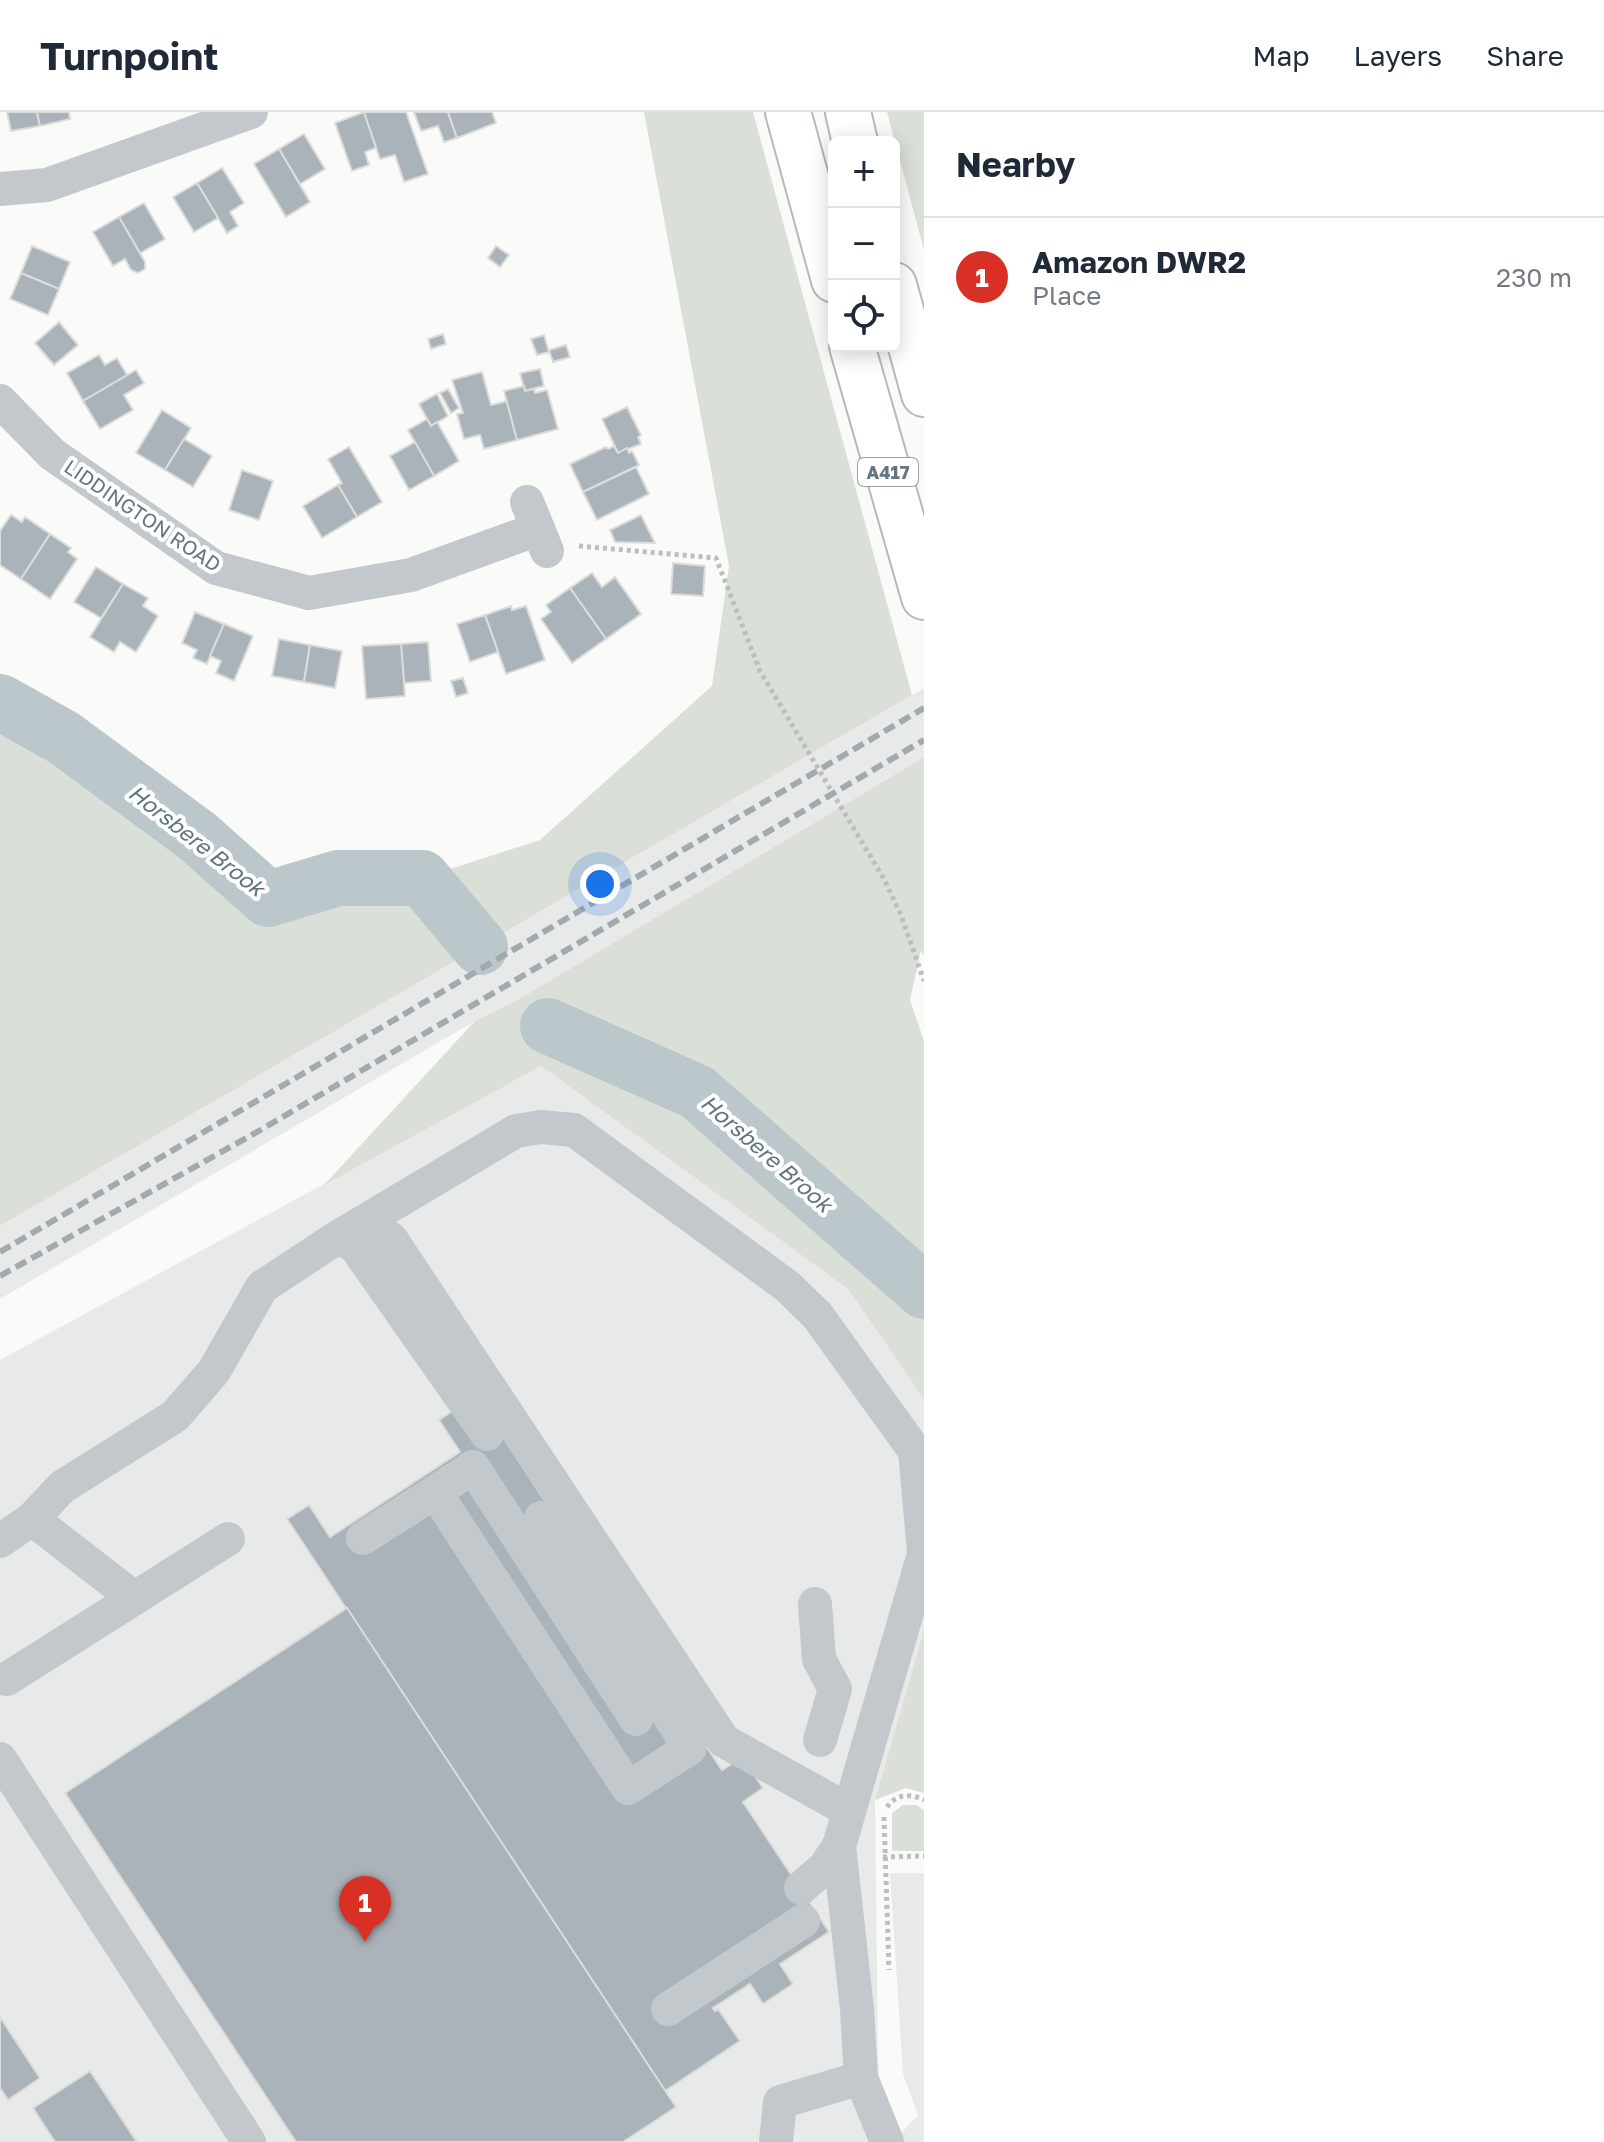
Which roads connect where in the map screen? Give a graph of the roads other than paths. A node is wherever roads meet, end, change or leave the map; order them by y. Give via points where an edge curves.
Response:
1 (251, 112) edge
2 (788, 112) edge
3 (848, 112) edge
4 (854, 136) edge
5 (0, 189) edge
6 (828, 258) edge
7 (900, 307) edge
8 (854, 352) edge
9 (924, 394) edge
10 (0, 401) edge
11 (538, 527) road end
12 (924, 597) edge
13 (353, 1229) junction
14 (487, 1434) dead end
15 (435, 1492) junction
16 (541, 1518) dead end
17 (32, 1519) junction
18 (363, 1538) dead end
19 (228, 1539) dead end
20 (0, 1541) edge
21 (924, 1553) edge
22 (134, 1598) junction
23 (815, 1604) dead end
24 (7, 1679) dead end
25 (652, 1717) junction
26 (820, 1740) dead end
27 (0, 1759) edge
28 (848, 1810) junction
29 (839, 1846) junction
30 (668, 2009) dead end
31 (861, 2078) junction
32 (249, 2142) edge
33 (776, 2142) edge
34 (887, 2142) edge

1 - 5 street via 47,185
2 - 6 highway
3 - 4 highway
7 - 9 highway
8 - 12 highway, A417
10 - 11 street, LIDDINGTON ROAD via 52,454 216,568 309,593 411,575
13 - 14 street via 355,1246
13 - 17 street via 262,1287 214,1371 175,1416 62,1487
13 - 21 street via 516,1131 574,1130 787,1286 817,1315 915,1451
13 - 28 street via 391,1239 724,1741
15 - 18 street
15 - 25 street via 473,1467
15 - 25 street via 628,1788 690,1748
16 - 25 street
17 - 20 street
17 - 22 street
19 - 22 street
21 - 28 street
22 - 24 street
23 - 26 street via 819,1659 835,1689
27 - 32 street
28 - 29 street
29 - 30 street via 802,1905
29 - 31 street
31 - 33 street via 780,2102
31 - 34 street

